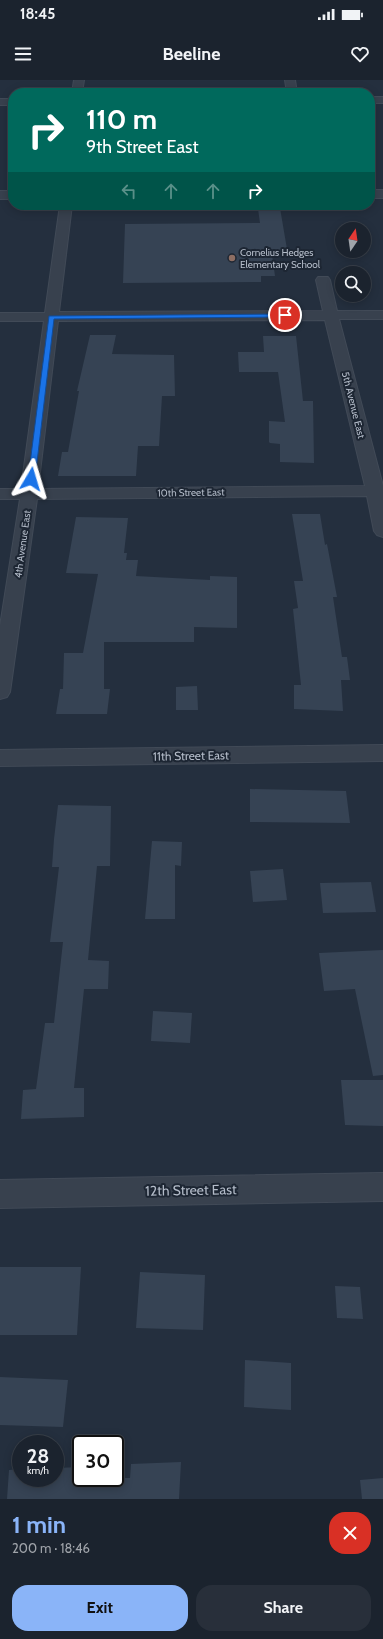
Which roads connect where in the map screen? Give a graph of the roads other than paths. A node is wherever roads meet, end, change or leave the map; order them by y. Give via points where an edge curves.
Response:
1 (65, 210) edge
2 (323, 280) dead end
3 (330, 315) junction
4 (383, 315) edge
5 (0, 317) edge
6 (52, 317) junction
7 (379, 491) edge
8 (0, 494) edge
9 (29, 494) junction
10 (383, 531) edge
11 (0, 692) edge
12 (383, 753) edge
13 (0, 758) edge
14 (383, 1187) edge
15 (0, 1194) edge

1 - 6 street, 4th Avenue East
2 - 3 street, 5th Avenue East
3 - 4 street
3 - 6 street
3 - 7 street, 5th Avenue East
5 - 6 street
6 - 9 street, 4th Avenue East
7 - 9 street, 10th Street East
7 - 10 street, 5th Avenue East
8 - 9 street, 10th Street East
9 - 11 street, 4th Avenue East
12 - 13 street, 11th Street East
14 - 15 street, 12th Street East

